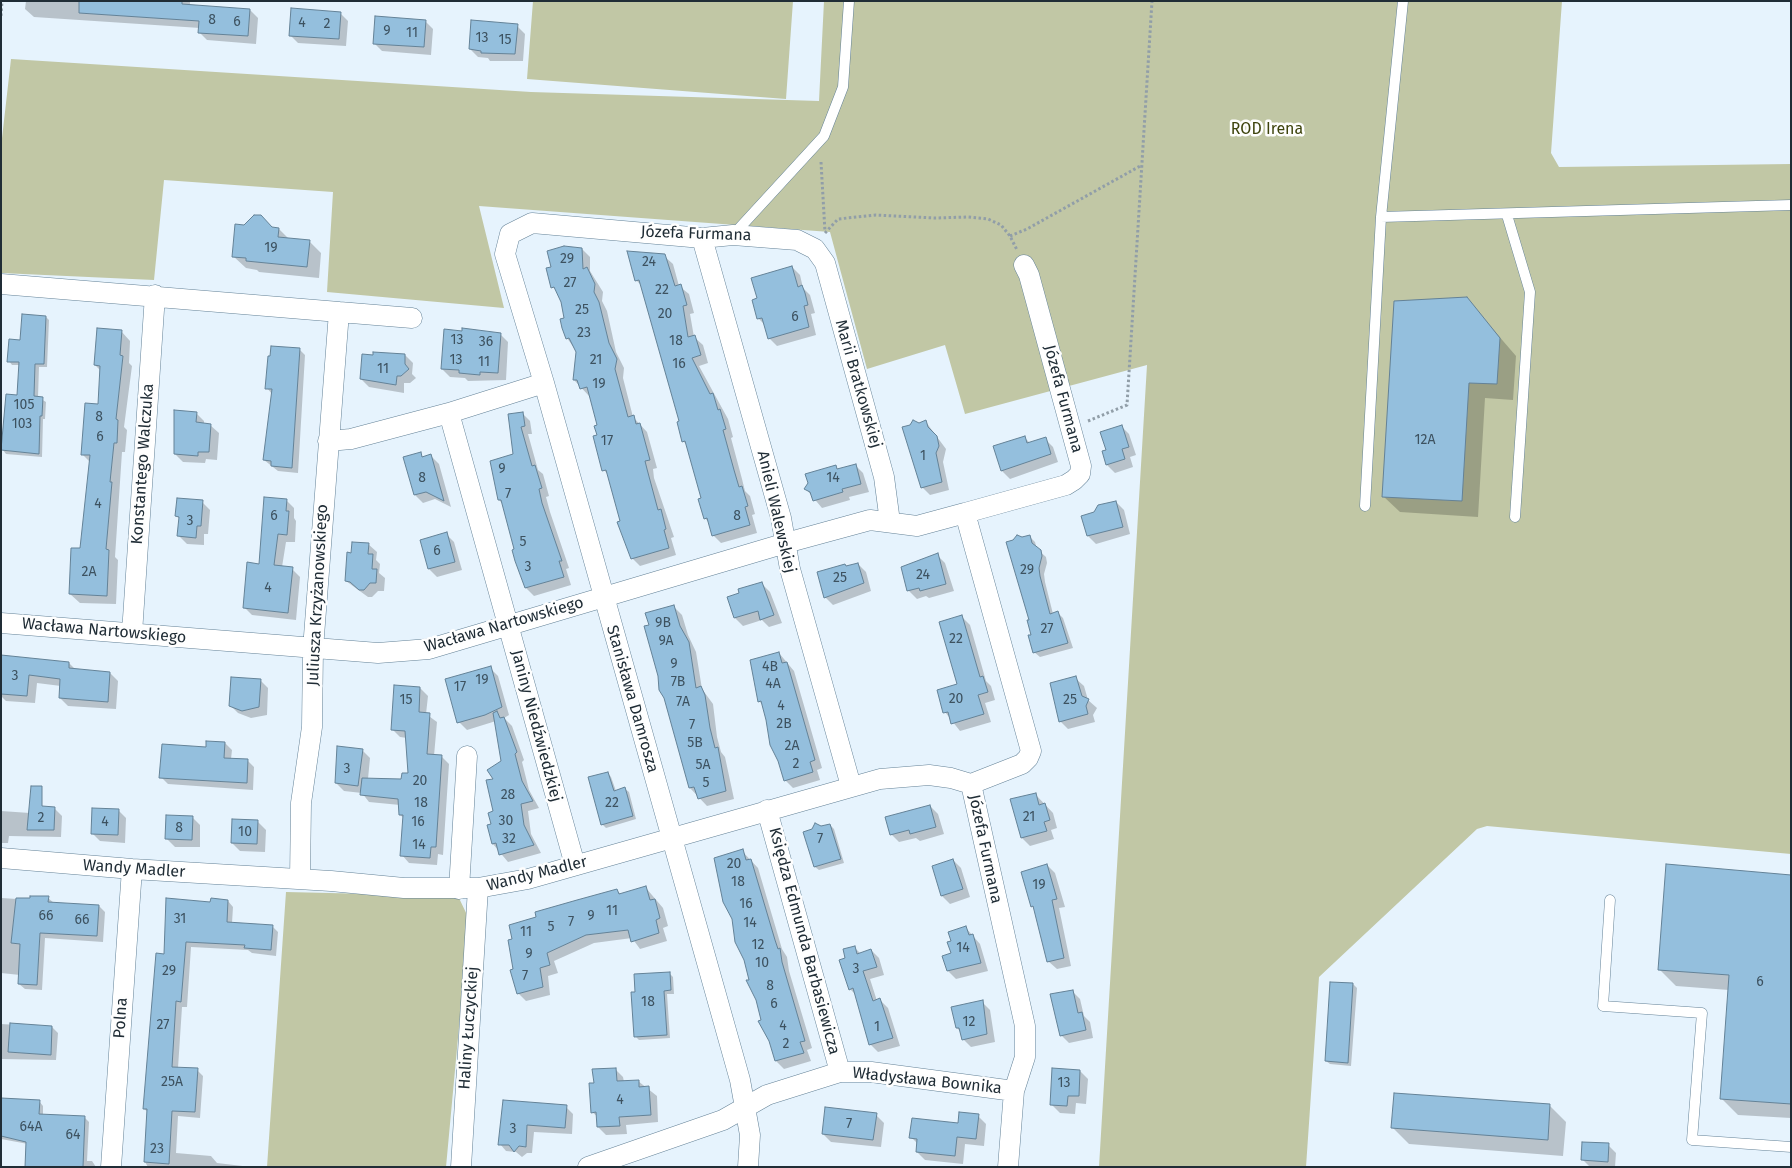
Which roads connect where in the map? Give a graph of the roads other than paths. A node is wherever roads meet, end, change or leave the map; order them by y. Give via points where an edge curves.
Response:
1 (849, 1) edge
2 (1403, 1) edge
3 (1791, 205) edge
4 (1507, 215) junction
5 (1381, 217) junction
6 (510, 234) joint
7 (733, 235) junction
8 (702, 238) junction
9 (820, 241) joint
10 (1024, 265) road end
11 (1, 284) edge
12 (155, 295) junction
13 (339, 312) junction
14 (412, 318) dead end
15 (544, 383) junction
16 (449, 413) junction
17 (328, 441) junction
18 (1366, 506) dead end
19 (965, 513) junction
20 (1515, 517) dead end
21 (890, 522) junction
22 (786, 542) junction
23 (603, 596) junction
24 (1, 623) edge
25 (508, 626) junction
26 (132, 633) junction
27 (313, 649) junction
28 (467, 756) dead end
29 (970, 784) junction
30 (851, 786) junction
31 (768, 810) junction
32 (671, 839) junction
33 (1, 858) edge
34 (575, 865) junction
35 (132, 869) junction
36 (300, 879) junction
37 (468, 889) junction
38 (1610, 900) dead end
39 (840, 1072) junction
40 (1014, 1091) junction
41 (746, 1106) junction
42 (1791, 1147) edge
43 (111, 1167) edge
44 (461, 1167) edge
45 (588, 1167) edge
46 (748, 1167) edge
47 (1008, 1167) edge

1 - 7 lane via 843,87 824,136
2 - 5 lane
3 - 4 lane
4 - 5 lane
4 - 20 lane via 1530,292
5 - 18 lane
6 - 8 street, Józefa Furmana via 532,223
6 - 15 street, Stanisława Damrosza via 505,254
7 - 8 street, Józefa Furmana
7 - 9 street, Józefa Furmana
8 - 22 street, Anieli Walewskiej
9 - 21 street, Marii Bratkowskiej via 884,477
10 - 19 street, Józefa Furmana via 1072,429 1080,474 1066,484
11 - 12 street
12 - 13 street
12 - 26 street, Konstantego Walczuka
13 - 14 street
13 - 17 street, Juliusza Krzyżanowskiego
15 - 16 street
15 - 23 street, Stanisława Damrosza
16 - 17 street via 351,439
16 - 25 street, Janiny Niedźwiedzkiej
17 - 27 street, Juliusza Krzyżanowskiego
19 - 21 street, Wacława Nartowskiego via 917,526
19 - 29 street, Józefa Furmana via 1031,751 1022,764
21 - 22 street, Wacława Nartowskiego via 870,520
22 - 23 street, Wacława Nartowskiego
22 - 30 street, Anieli Walewskiej via 790,569
23 - 25 street, Wacława Nartowskiego
23 - 32 street, Stanisława Damrosza
24 - 26 street, Wacława Nartowskiego
25 - 27 street, Wacława Nartowskiego via 429,649 378,653
25 - 34 street, Janiny Niedźwiedzkiej
26 - 27 street, Wacława Nartowskiego
27 - 36 street, Juliusza Krzyżanowskiego via 312,727 301,803
28 - 37 street, Haliny Łuczyckiej
29 - 30 street, Wandy Madler via 929,775 880,779
29 - 40 street, Józefa Furmana via 1025,1026 1025,1057
30 - 31 street, Wandy Madler
31 - 32 street, Wandy Madler
31 - 39 street, Księdza Edmunda Barbasiewicza
32 - 34 street, Wandy Madler
32 - 41 street, Stanisława Damrosza
33 - 35 street, Wandy Madler
34 - 37 street, Wandy Madler via 528,879
35 - 36 street, Wandy Madler
35 - 43 street, Polna
36 - 37 street, Wandy Madler via 404,888
37 - 44 street, Haliny Łuczyckiej
38 - 42 lane via 1603,1006 1702,1013 1692,1140
39 - 40 street, Władysława Bownika via 871,1072
39 - 41 street, Władysława Bownika via 767,1095
40 - 47 street, Józefa Furmana
41 - 45 street, Władysława Bownika via 723,1120
41 - 46 street, Stanisława Damrosza via 750,1135

